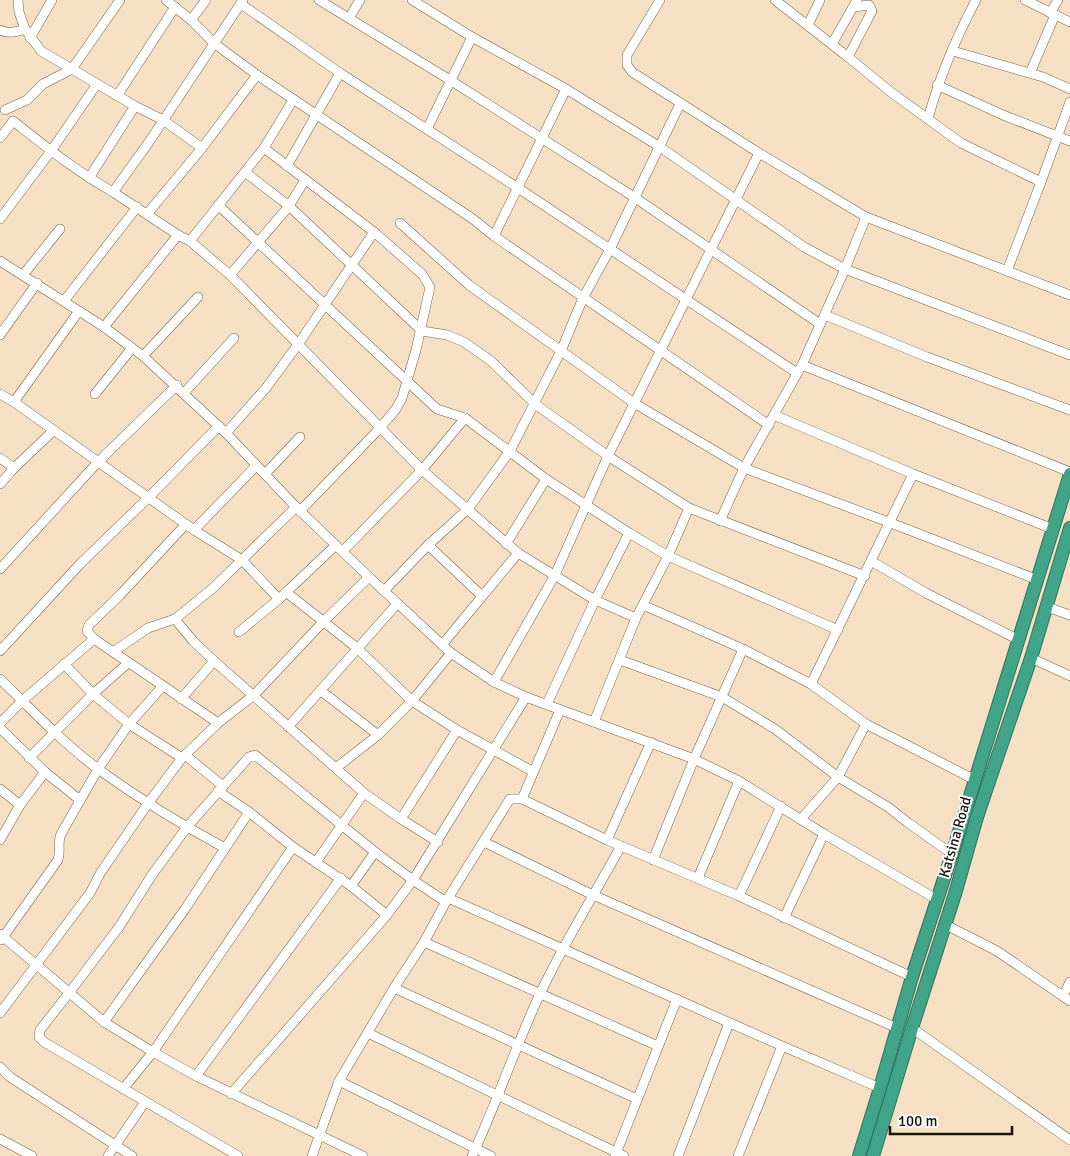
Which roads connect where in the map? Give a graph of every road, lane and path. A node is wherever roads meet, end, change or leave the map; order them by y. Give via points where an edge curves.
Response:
1 (18, 0) edge
2 (52, 0) edge
3 (120, 0) edge
4 (166, 0) edge
5 (206, 0) edge
6 (319, 0) edge
7 (360, 0) edge
8 (412, 0) edge
9 (660, 0) edge
10 (775, 0) edge
11 (820, 0) edge
12 (976, 0) edge
13 (1025, 0) edge
14 (1058, 0) edge
15 (242, 2) edge
16 (856, 3) edge
17 (175, 7) junction
18 (1052, 14) junction
19 (348, 18) junction
20 (191, 20) junction
21 (1070, 22) edge
22 (808, 25) junction
23 (25, 29) junction
24 (0, 30) edge
25 (472, 37) junction
26 (30, 38) junction
27 (215, 44) junction
28 (832, 44) junction
29 (953, 51) junction
30 (848, 57) junction
31 (72, 69) junction
32 (340, 73) junction
33 (1030, 73) junction
34 (257, 75) junction
35 (450, 80) junction
36 (97, 84) junction
37 (938, 85) junction
38 (566, 89) junction
39 (1070, 89) edge
40 (118, 96) junction
41 (293, 100) junction
42 (1070, 102) edge
43 (680, 104) junction
44 (135, 106) junction
45 (3, 108) edge
46 (316, 116) junction
47 (928, 119) junction
48 (164, 120) junction
49 (13, 121) junction
50 (427, 129) junction
51 (1056, 136) junction
52 (0, 138) edge
53 (542, 138) junction
54 (1070, 142) edge
55 (660, 147) junction
56 (202, 148) junction
57 (264, 148) junction
58 (51, 151) junction
59 (758, 154) junction
60 (287, 166) junction
61 (245, 172) junction
62 (89, 178) junction
63 (305, 180) junction
64 (1041, 182) junction
65 (518, 188) junction
66 (113, 192) junction
67 (634, 197) junction
68 (735, 201) junction
69 (218, 205) junction
70 (289, 206) junction
71 (137, 207) junction
72 (147, 214) junction
73 (866, 217) junction
74 (0, 219) edge
75 (400, 223) dead end
76 (60, 229) dead end
77 (374, 232) junction
78 (178, 235) junction
79 (494, 236) junction
80 (190, 240) junction
81 (259, 241) junction
82 (610, 249) junction
83 (711, 250) junction
84 (0, 261) edge
85 (350, 265) junction
86 (845, 269) junction
87 (1007, 271) junction
88 (23, 275) junction
89 (230, 275) junction
90 (37, 284) junction
91 (1070, 295) edge
92 (198, 298) dead end
93 (583, 298) junction
94 (686, 300) junction
95 (64, 301) junction
96 (324, 303) junction
97 (79, 311) junction
98 (825, 315) junction
99 (820, 324) junction
100 (104, 327) junction
101 (422, 331) junction
102 (0, 335) edge
103 (234, 338) dead end
104 (298, 343) junction
105 (132, 348) junction
106 (561, 351) junction
107 (661, 352) junction
108 (1070, 355) edge
109 (143, 356) junction
110 (802, 365) junction
111 (797, 373) junction
112 (408, 382) junction
113 (177, 386) junction
114 (184, 393) junction
115 (0, 394) edge
116 (94, 394) dead end
117 (14, 402) junction
118 (634, 403) junction
119 (535, 404) junction
120 (1070, 410) edge
121 (774, 415) junction
122 (465, 418) junction
123 (769, 425) junction
124 (380, 428) junction
125 (222, 429) junction
126 (53, 431) junction
127 (300, 437) dead end
128 (510, 451) junction
129 (608, 456) junction
130 (0, 458) edge
131 (98, 462) junction
132 (256, 466) junction
133 (14, 468) junction
134 (744, 468) junction
135 (422, 470) junction
136 (1070, 473) edge
137 (265, 474) junction
138 (913, 474) junction
139 (546, 479) junction
140 (0, 484) edge
141 (148, 498) junction
142 (585, 505) junction
143 (689, 508) junction
144 (298, 509) junction
145 (468, 509) junction
146 (720, 521) junction
147 (891, 523) junction
148 (186, 524) junction
149 (1053, 528) junction
150 (1070, 528) edge
151 (194, 530) junction
152 (629, 533) junction
153 (506, 544) junction
154 (336, 545) junction
155 (428, 545) junction
156 (344, 551) junction
157 (518, 553) junction
158 (668, 556) junction
159 (242, 560) junction
160 (871, 561) junction
161 (0, 569) edge
162 (555, 575) junction
163 (864, 576) junction
164 (369, 577) junction
165 (1038, 580) junction
166 (384, 591) junction
167 (282, 595) junction
168 (482, 596) junction
169 (595, 600) junction
170 (397, 604) junction
171 (643, 605) junction
172 (1047, 607) junction
173 (1070, 616) edge
174 (636, 618) junction
175 (175, 620) junction
176 (323, 622) junction
177 (838, 630) junction
178 (239, 632) dead end
179 (94, 639) junction
180 (1019, 640) junction
181 (442, 645) junction
182 (357, 648) junction
183 (743, 648) junction
184 (0, 651) edge
185 (113, 652) junction
186 (451, 654) junction
187 (1030, 658) junction
188 (620, 660) junction
189 (214, 661) junction
190 (128, 663) junction
191 (64, 664) junction
192 (1070, 676) edge
193 (0, 679) edge
194 (494, 682) junction
195 (812, 684) junction
196 (162, 686) junction
197 (320, 690) junction
198 (93, 694) junction
199 (254, 695) junction
200 (526, 697) junction
201 (722, 697) junction
202 (181, 699) junction
203 (22, 700) junction
204 (412, 701) junction
205 (547, 704) junction
206 (560, 710) junction
207 (594, 722) junction
208 (0, 723) edge
209 (129, 724) junction
210 (218, 724) junction
211 (866, 724) junction
212 (288, 727) junction
213 (0, 728) edge
214 (457, 730) junction
215 (55, 733) junction
216 (378, 735) junction
217 (651, 742) junction
218 (494, 751) junction
219 (183, 756) junction
220 (29, 758) junction
221 (694, 759) junction
222 (336, 768) junction
223 (98, 769) junction
224 (532, 771) junction
225 (45, 772) junction
226 (838, 776) junction
227 (975, 780) junction
228 (739, 781) junction
229 (0, 789) edge
230 (220, 789) junction
231 (364, 793) junction
232 (522, 798) junction
233 (80, 800) junction
234 (149, 802) junction
235 (20, 805) junction
236 (781, 806) junction
237 (249, 812) junction
238 (401, 819) junction
239 (801, 819) junction
240 (342, 825) junction
241 (187, 827) junction
242 (824, 834) junction
243 (0, 840) edge
244 (607, 840) junction
245 (438, 842) junction
246 (484, 842) junction
247 (621, 846) junction
248 (293, 847) junction
249 (225, 848) junction
250 (375, 852) junction
251 (952, 854) junction
252 (653, 860) junction
253 (316, 862) junction
254 (341, 878) junction
255 (698, 878) junction
256 (413, 880) junction
257 (351, 886) junction
258 (940, 894) junction
259 (955, 894) junction
260 (593, 896) junction
261 (739, 896) junction
262 (447, 900) junction
263 (387, 914) junction
264 (784, 918) junction
265 (946, 925) junction
266 (1, 938) edge
267 (424, 942) junction
268 (563, 949) junction
269 (36, 964) junction
270 (912, 977) junction
271 (1070, 982) edge
272 (394, 988) junction
273 (541, 993) junction
274 (69, 994) junction
275 (1067, 998) edge
276 (678, 999) junction
277 (0, 1013) edge
278 (104, 1022) junction
279 (730, 1023) junction
280 (897, 1028) junction
281 (912, 1028) junction
282 (368, 1033) junction
283 (517, 1045) junction
284 (658, 1046) junction
285 (782, 1046) junction
286 (153, 1052) junction
287 (0, 1067) edge
288 (196, 1076) junction
289 (339, 1081) junction
290 (880, 1088) junction
291 (123, 1089) junction
292 (231, 1094) junction
293 (498, 1095) junction
294 (637, 1099) junction
295 (144, 1102) junction
296 (318, 1136) junction
297 (0, 1139) edge
298 (1070, 1140) edge
299 (115, 1146) junction
300 (474, 1152) edge
301 (618, 1155) edge
302 (32, 1156) edge
303 (108, 1156) edge
304 (132, 1156) edge
305 (238, 1156) edge
306 (312, 1156) edge
307 (363, 1156) edge
308 (491, 1156) edge
309 (678, 1156) edge
310 (738, 1156) edge
311 (859, 1156) edge
312 (873, 1156) edge

1 - 23 street
2 - 26 street
3 - 31 street
4 - 17 street
5 - 20 street
6 - 19 street
7 - 19 street
8 - 25 street
9 - 43 street via 627,55 627,65 632,72
10 - 22 street
11 - 22 street
12 - 29 street
13 - 18 street
14 - 18 street
15 - 27 street
15 - 32 street
16 - 28 street
16 - 30 street via 869,5 872,11
17 - 20 street
17 - 40 street
18 - 21 street
18 - 33 street
19 - 35 street
20 - 27 street
22 - 28 street
23 - 24 street via 13,33
23 - 26 street
25 - 35 street
25 - 38 street
26 - 31 street via 41,51
27 - 34 street
27 - 48 street
28 - 30 street
29 - 33 street
29 - 37 street
30 - 47 street
31 - 36 street
31 - 45 street via 43,84 27,100
32 - 46 street
32 - 50 street
33 - 39 street
34 - 41 street
34 - 56 street
35 - 50 street
35 - 53 street
36 - 40 street
36 - 58 street
37 - 47 street
37 - 51 street
38 - 53 street
38 - 55 street
40 - 44 street
41 - 46 street
41 - 57 street
42 - 51 street
43 - 55 street
43 - 59 street
44 - 48 street
44 - 62 street
45 - 49 street
46 - 60 street
46 - 79 street
47 - 64 street via 970,148
48 - 56 street
48 - 66 street
49 - 52 street
49 - 58 street
50 - 65 street
51 - 54 street
51 - 64 street
53 - 65 street
53 - 67 street
55 - 67 street
55 - 68 street
56 - 72 street
57 - 60 street
57 - 61 street
58 - 62 street
58 - 74 street
59 - 68 street
59 - 73 street
60 - 63 street
61 - 69 street
61 - 70 street
62 - 66 street
63 - 70 street
63 - 77 street
64 - 87 street
65 - 79 street
65 - 82 street
66 - 71 street
67 - 82 street
67 - 83 street
68 - 83 street
68 - 86 street via 804,247
69 - 80 street
69 - 81 street
70 - 81 street
70 - 85 street
71 - 72 street
71 - 95 street
72 - 78 street
73 - 86 street
73 - 87 street
75 - 106 street via 469,284
76 - 88 street
77 - 85 street
77 - 101 street via 427,280 430,288
78 - 80 street
78 - 100 street
79 - 93 street
80 - 89 street
81 - 89 street
81 - 96 street
82 - 93 street
82 - 94 street
83 - 94 street
83 - 99 street
84 - 88 street
85 - 96 street
85 - 101 street
86 - 98 street
86 - 108 street
87 - 91 street
88 - 90 street
89 - 104 street
90 - 95 street
90 - 102 street
92 - 109 street
93 - 106 street
93 - 107 street
94 - 107 street
94 - 111 street
95 - 97 street
96 - 104 street
96 - 112 street
97 - 100 street
97 - 117 street
98 - 99 street
98 - 120 street
99 - 110 street
100 - 105 street
101 - 112 street
101 - 119 street via 464,342 491,360
103 - 114 street
104 - 124 street
104 - 125 street via 266,388
105 - 109 street
105 - 116 street
106 - 118 street
106 - 119 street
107 - 118 street
107 - 123 street
109 - 113 street
110 - 111 street
110 - 136 street
111 - 121 street
112 - 122 street via 437,409
112 - 124 street via 396,409
113 - 114 street
113 - 131 street
114 - 125 street
115 - 117 street
117 - 126 street
118 - 129 street
118 - 134 street
119 - 128 street
119 - 129 street
121 - 123 street
121 - 138 street
122 - 128 street
122 - 135 street
123 - 134 street
124 - 135 street
124 - 144 street
125 - 132 street
125 - 141 street
126 - 131 street
126 - 133 street
127 - 137 street
128 - 139 street
128 - 145 street
129 - 142 street
129 - 143 street
130 - 133 street
131 - 141 street
131 - 161 street
132 - 137 street
132 - 151 street
133 - 140 street
134 - 146 street
134 - 147 street
135 - 145 street
135 - 156 street
136 - 149 highway
137 - 144 street
138 - 147 street
138 - 149 street
139 - 142 street
139 - 153 street
141 - 148 street
141 - 184 street via 80,564
142 - 152 street
142 - 162 street
143 - 146 street
143 - 158 street
144 - 154 street
144 - 159 street
145 - 153 street
145 - 155 street
146 - 163 street
147 - 160 street
147 - 165 street
148 - 151 street
148 - 179 street via 89,625 88,634
149 - 165 highway
150 - 172 highway, Katsina Road
151 - 159 street
152 - 158 street
152 - 169 street
153 - 157 street
154 - 156 street
154 - 167 street
155 - 166 street
155 - 168 street
156 - 164 street
157 - 162 street
157 - 168 street
158 - 171 street
158 - 177 street
159 - 167 street
159 - 175 street
160 - 163 street
160 - 180 street
162 - 169 street
162 - 194 street
163 - 177 street
164 - 166 street
164 - 176 street
165 - 180 highway
166 - 170 street
167 - 176 street
167 - 178 street
168 - 181 street
169 - 174 street
169 - 205 street
170 - 181 street
170 - 182 street
171 - 174 street
171 - 183 street
172 - 173 street
172 - 187 highway, Katsina Road
174 - 188 street
175 - 185 street via 142,631
175 - 189 street
176 - 182 street
176 - 199 street
177 - 195 street
179 - 185 street
179 - 191 street
180 - 227 highway
181 - 186 street
182 - 197 street
182 - 204 street
183 - 195 street
183 - 201 street
185 - 190 street
186 - 194 street
186 - 204 street
187 - 192 street
187 - 259 highway, Katsina Road
188 - 201 street
188 - 207 street
189 - 199 street
189 - 202 street
190 - 196 street
190 - 198 street
191 - 198 street
191 - 203 street
193 - 203 street
194 - 200 street
195 - 211 street
196 - 202 street
196 - 209 street
197 - 212 street
197 - 216 street
198 - 209 street
198 - 215 street
199 - 210 street
199 - 212 street
200 - 205 street
200 - 218 street
201 - 221 street
201 - 226 street via 775,729
202 - 210 street
203 - 208 street
203 - 215 street
204 - 214 street
204 - 216 street
205 - 206 street
206 - 207 street
206 - 224 street
207 - 217 street
209 - 219 street
209 - 223 street
210 - 219 street
211 - 226 street
211 - 227 street
212 - 222 street
213 - 220 street
214 - 218 street
214 - 238 street
215 - 220 street
215 - 223 street
216 - 222 street
217 - 221 street
217 - 244 street
218 - 224 street
218 - 245 street
219 - 230 street
219 - 234 street
220 - 225 street
221 - 228 street
221 - 252 street
222 - 231 street
223 - 233 street
223 - 234 street
224 - 232 street
225 - 233 street
225 - 235 street
226 - 239 street
226 - 251 street via 888,806
227 - 251 highway
228 - 236 street
228 - 255 street
229 - 235 street
230 - 237 street
230 - 240 street via 249,757 255,755
230 - 241 street
231 - 238 street
231 - 240 street
232 - 244 street
232 - 246 street via 510,799
233 - 266 street via 59,840 58,860
234 - 241 street
234 - 269 street via 90,893
235 - 243 street
236 - 239 street
236 - 261 street
237 - 248 street
237 - 249 street
238 - 245 street
239 - 242 street
240 - 250 street
240 - 253 street
241 - 249 street
241 - 274 street
242 - 258 street
242 - 264 street
244 - 247 street
245 - 256 street
246 - 260 street
246 - 262 street
247 - 252 street
247 - 260 street
248 - 253 street
248 - 286 street
249 - 278 street via 185,910
250 - 256 street
250 - 257 street
251 - 258 highway
252 - 255 street
253 - 254 street
254 - 257 street
254 - 288 street
255 - 261 street
256 - 262 street
256 - 263 street
257 - 263 street
258 - 259 highway
258 - 270 highway
259 - 265 highway, Katsina Road
260 - 268 street
260 - 280 street
261 - 264 street
262 - 267 street
262 - 268 street
263 - 292 street
264 - 270 street
265 - 275 street via 996,951
265 - 281 highway, Katsina Road
266 - 269 street
267 - 272 street
267 - 273 street
268 - 273 street
268 - 276 street
269 - 274 street
269 - 277 street
270 - 280 highway
271 - 275 street
272 - 282 street
272 - 283 street
273 - 283 street
273 - 284 street
274 - 278 street
274 - 291 street via 40,1030 39,1037
276 - 279 street
276 - 284 street
278 - 286 street
279 - 285 street
279 - 309 street
280 - 290 highway
281 - 298 street
281 - 312 highway, Katsina Road
282 - 289 street
282 - 293 street
283 - 293 street
283 - 294 street
284 - 294 street
285 - 290 street
285 - 310 street
286 - 288 street
286 - 291 street
287 - 299 street via 10,1077
288 - 292 street
289 - 296 street
289 - 300 street
290 - 311 highway
291 - 295 street
292 - 296 street
293 - 300 street
293 - 301 street
294 - 301 street
295 - 299 street
295 - 305 street
296 - 306 street
296 - 307 street
297 - 302 street
299 - 303 street
299 - 304 street
300 - 308 street

